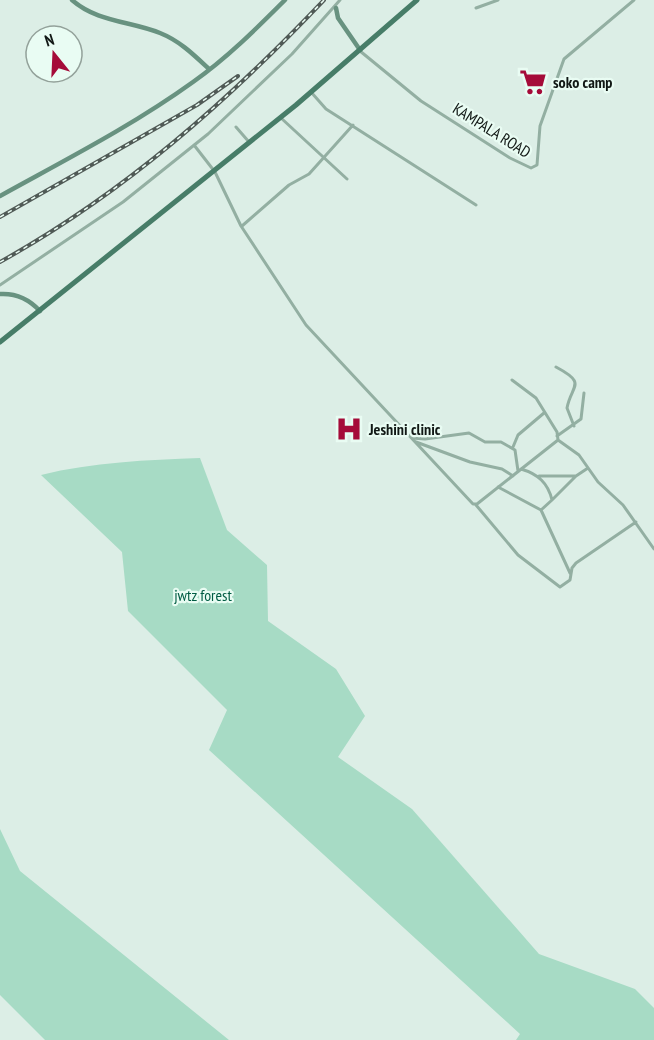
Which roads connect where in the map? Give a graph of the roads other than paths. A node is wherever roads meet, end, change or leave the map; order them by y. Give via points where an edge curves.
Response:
1 (72, 0) edge
2 (285, 0) edge
3 (340, 0) edge
4 (417, 0) edge
5 (498, 0) edge
6 (634, 0) edge
7 (336, 8) junction
8 (476, 8) dead end
9 (360, 50) junction
10 (209, 69) junction
11 (311, 92) junction
12 (280, 118) junction
13 (353, 125) junction
14 (237, 127) dead end
15 (250, 143) junction
16 (194, 145) junction
17 (325, 158) junction
18 (215, 172) junction
19 (347, 179) dead end
20 (0, 196) edge
21 (476, 205) dead end
22 (241, 226) junction
23 (0, 285) edge
24 (0, 294) edge
25 (40, 310) junction
26 (0, 342) edge
27 (556, 367) dead end
28 (512, 380) dead end
29 (584, 393) dead end
30 (544, 412) junction
31 (574, 426) junction
32 (410, 437) junction
33 (558, 438) junction
34 (414, 441) junction
35 (513, 447) junction
36 (588, 468) junction
37 (520, 470) junction
38 (513, 476) junction
39 (537, 476) junction
40 (576, 476) junction
41 (498, 487) junction
42 (552, 500) junction
43 (476, 505) junction
44 (541, 510) junction
45 (636, 522) junction
46 (654, 549) edge
47 (571, 575) junction

1 - 10 street via 99,16 170,38
2 - 10 street via 248,38
3 - 7 street
4 - 9 main road
5 - 8 street
6 - 9 street, KAMPALA ROAD via 564,59 540,126 537,165 531,168 421,101
7 - 9 street via 338,18
7 - 16 street via 233,112
9 - 11 main road
10 - 20 street via 131,123
11 - 12 main road
11 - 13 street via 326,109
12 - 15 main road
12 - 17 street
13 - 17 street
13 - 21 street
14 - 15 street
15 - 18 main road
16 - 18 street
16 - 23 street via 123,202
17 - 19 street
17 - 22 street
18 - 22 street
18 - 25 main road
22 - 32 street via 306,325
24 - 25 street via 12,293
25 - 26 main road
27 - 31 street via 571,376 574,383 567,408
28 - 30 street via 536,398
29 - 31 street via 582,417
30 - 33 street
30 - 35 street via 518,435
31 - 33 street
32 - 34 street
32 - 35 street via 425,439 469,433
33 - 36 street
33 - 37 street
34 - 38 street
34 - 43 street
35 - 37 street
36 - 40 street
36 - 45 street
37 - 38 street
37 - 39 street
38 - 41 street
39 - 40 street
39 - 42 street via 548,486
40 - 42 street
41 - 43 street
41 - 44 street
42 - 44 street
43 - 47 street via 513,550 553,584 564,587
44 - 47 street
45 - 46 street
45 - 47 street via 576,563

